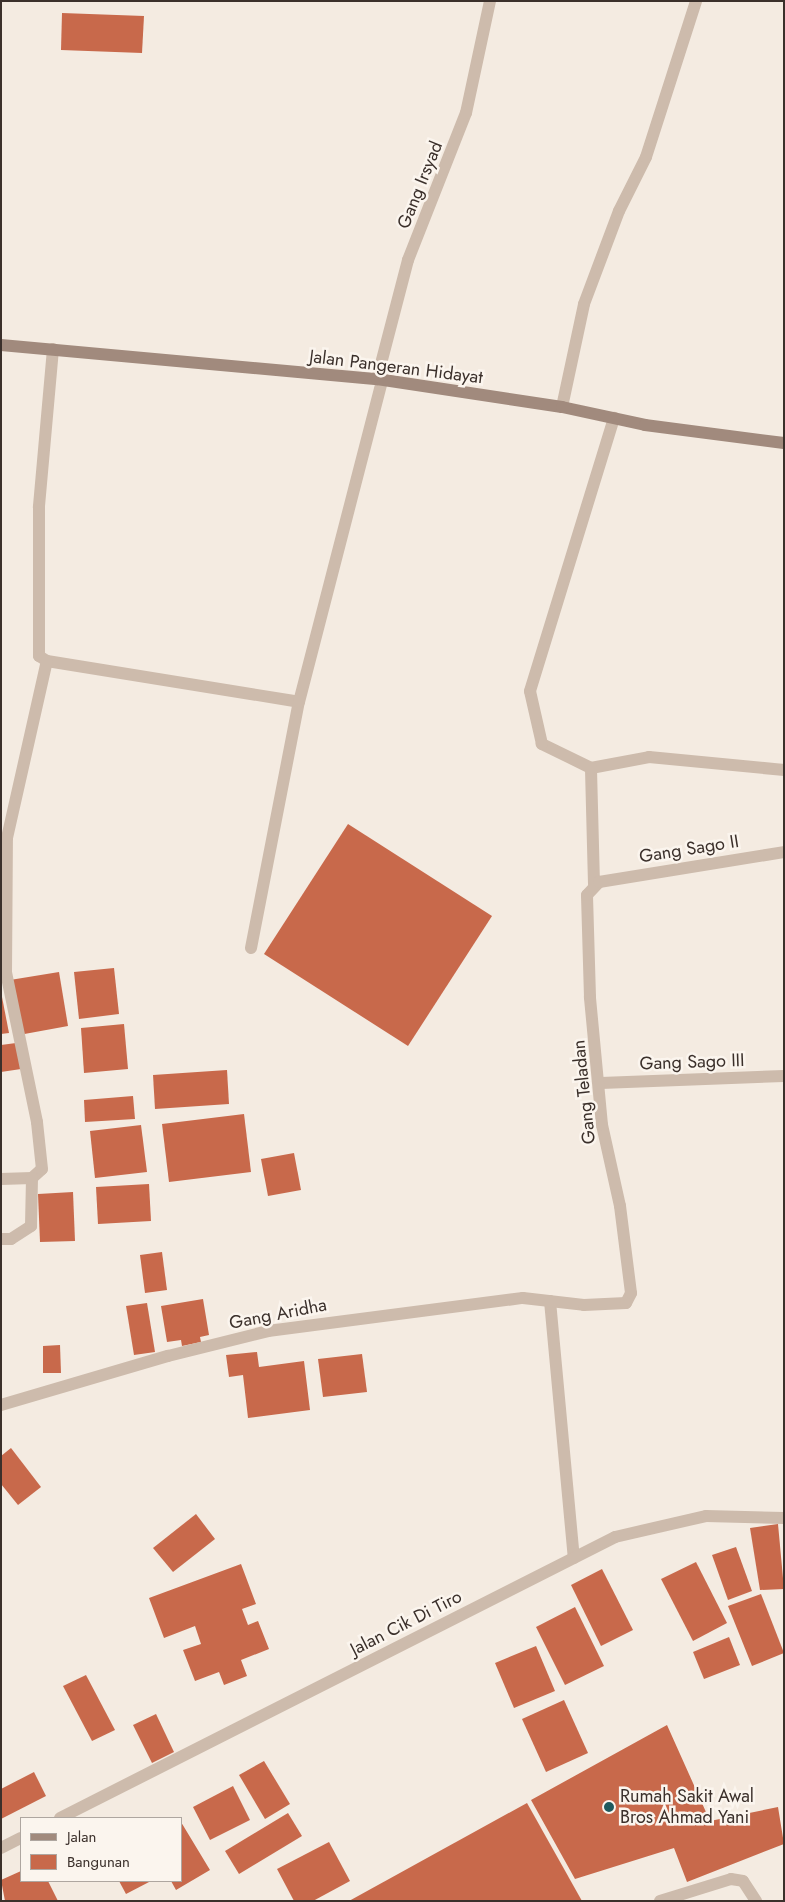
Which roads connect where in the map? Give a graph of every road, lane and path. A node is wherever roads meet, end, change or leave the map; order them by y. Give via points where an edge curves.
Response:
1 (490, 1) edge
2 (696, 1) edge
3 (1, 345) edge
4 (53, 350) junction
5 (380, 380) junction
6 (562, 407) junction
7 (614, 418) junction
8 (784, 443) edge
9 (47, 661) junction
10 (299, 702) junction
11 (591, 768) junction
12 (784, 770) edge
13 (784, 852) edge
14 (597, 883) junction
15 (251, 948) dead end
16 (784, 1076) edge
17 (601, 1083) junction
18 (32, 1178) junction
19 (1, 1179) edge
20 (1, 1239) edge
21 (550, 1301) junction
22 (569, 1304) joint
23 (1, 1406) edge
24 (784, 1518) edge
25 (574, 1558) junction
26 (62, 1817) edge
27 (20, 1838) edge
28 (1, 1848) edge
29 (660, 1901) edge
30 (756, 1901) edge

1 - 5 street, Gang Irsyad via 466,113 408,260
2 - 6 street via 646,157 619,210 584,304
3 - 4 main road, Jalan Pangeran Hidayat
4 - 5 main road, Jalan Pangeran Hidayat
4 - 9 street via 39,506 38,647 39,656
5 - 6 main road, Jalan Pangeran Hidayat
5 - 10 street, Gang Irsyad
6 - 7 main road, Jalan Pangeran Hidayat
7 - 8 main road, Jalan Pangeran Hidayat
7 - 11 street via 530,691 542,744
9 - 10 street
9 - 18 street via 7,838 6,972 37,1122 42,1169
10 - 15 street, Gang Irsyad
11 - 12 street via 649,757
11 - 14 street
13 - 14 street, Gang Sago II
14 - 17 street, Gang Teladan via 585,901
16 - 17 street, Gang Sago III
17 - 22 street, Gang Teladan via 602,1125 620,1206 631,1293 629,1300 619,1306
18 - 19 street
18 - 20 street via 31,1226 11,1239
21 - 22 street, Gang Aridha
21 - 23 street, Gang Aridha via 523,1298 268,1331 168,1356
21 - 25 street
24 - 25 street, Jalan Cik Di Tiro via 706,1516 615,1538
25 - 26 street, Jalan Cik Di Tiro
27 - 28 street
29 - 30 street via 731,1879 743,1881

